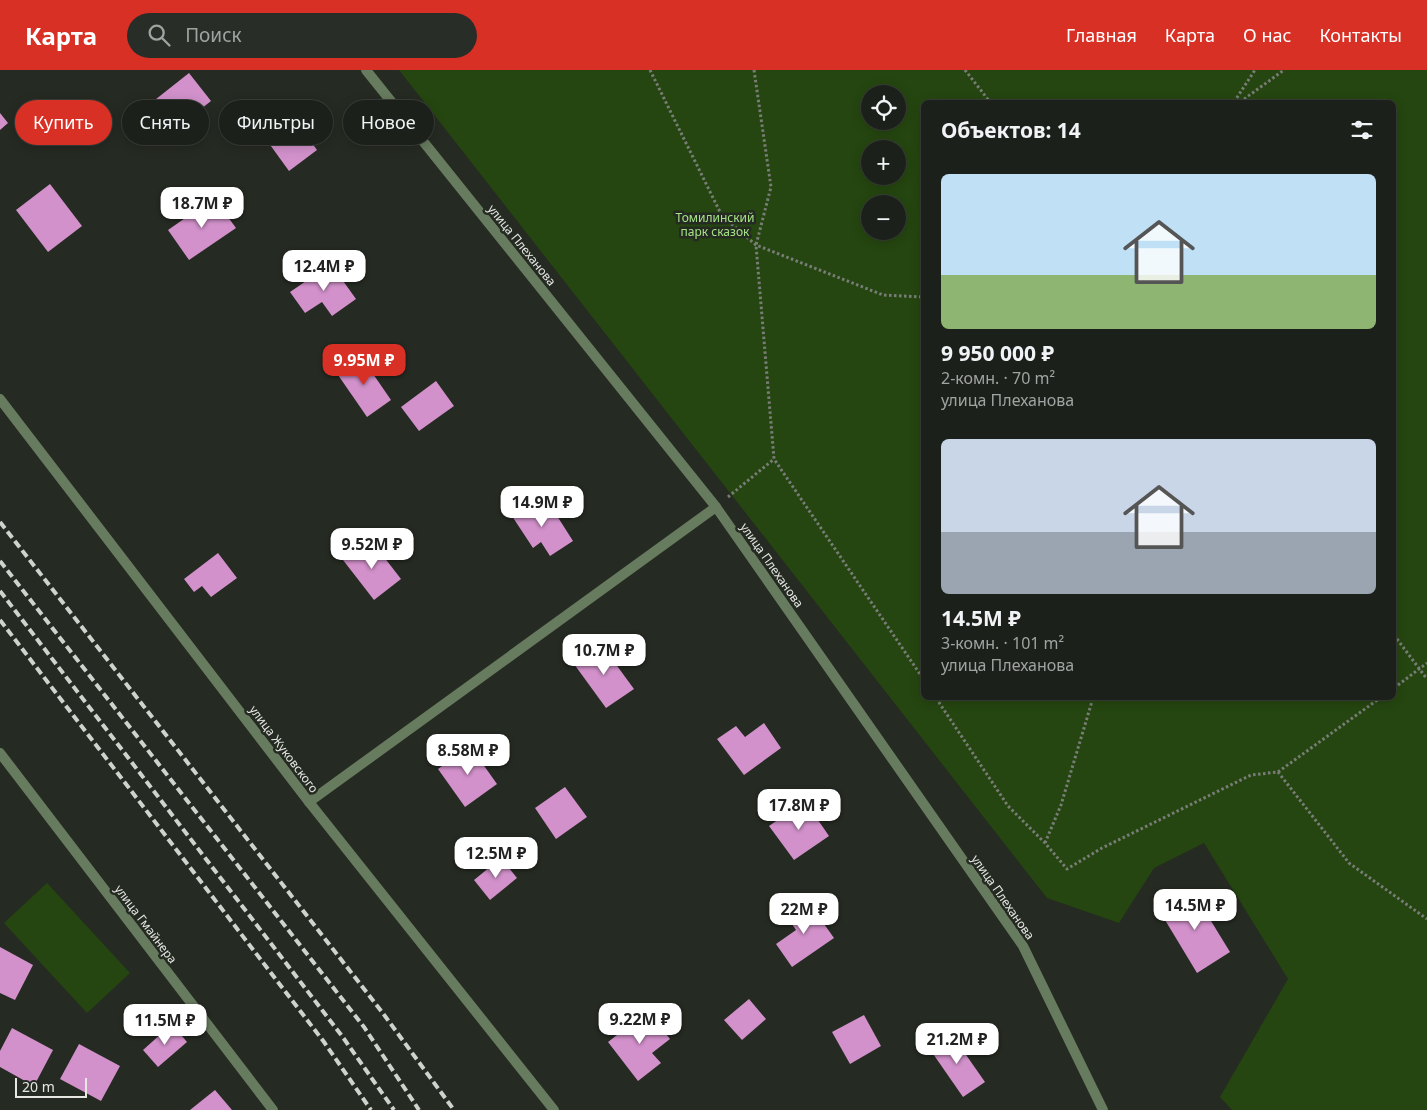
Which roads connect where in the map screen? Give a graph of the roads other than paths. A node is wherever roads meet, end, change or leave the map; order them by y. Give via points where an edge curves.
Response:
1 (366, 70) edge
2 (0, 399) edge
3 (716, 507) junction
4 (0, 753) edge
5 (309, 802) junction
6 (273, 1110) edge
7 (554, 1110) edge
8 (1103, 1110) edge

1 - 3 street, улица Плеханова
2 - 5 street, улица Жуковского
3 - 5 street
3 - 8 street, улица Плеханова via 1023,946
4 - 6 street, улица Гмайнера
5 - 7 street, улица Жуковского

